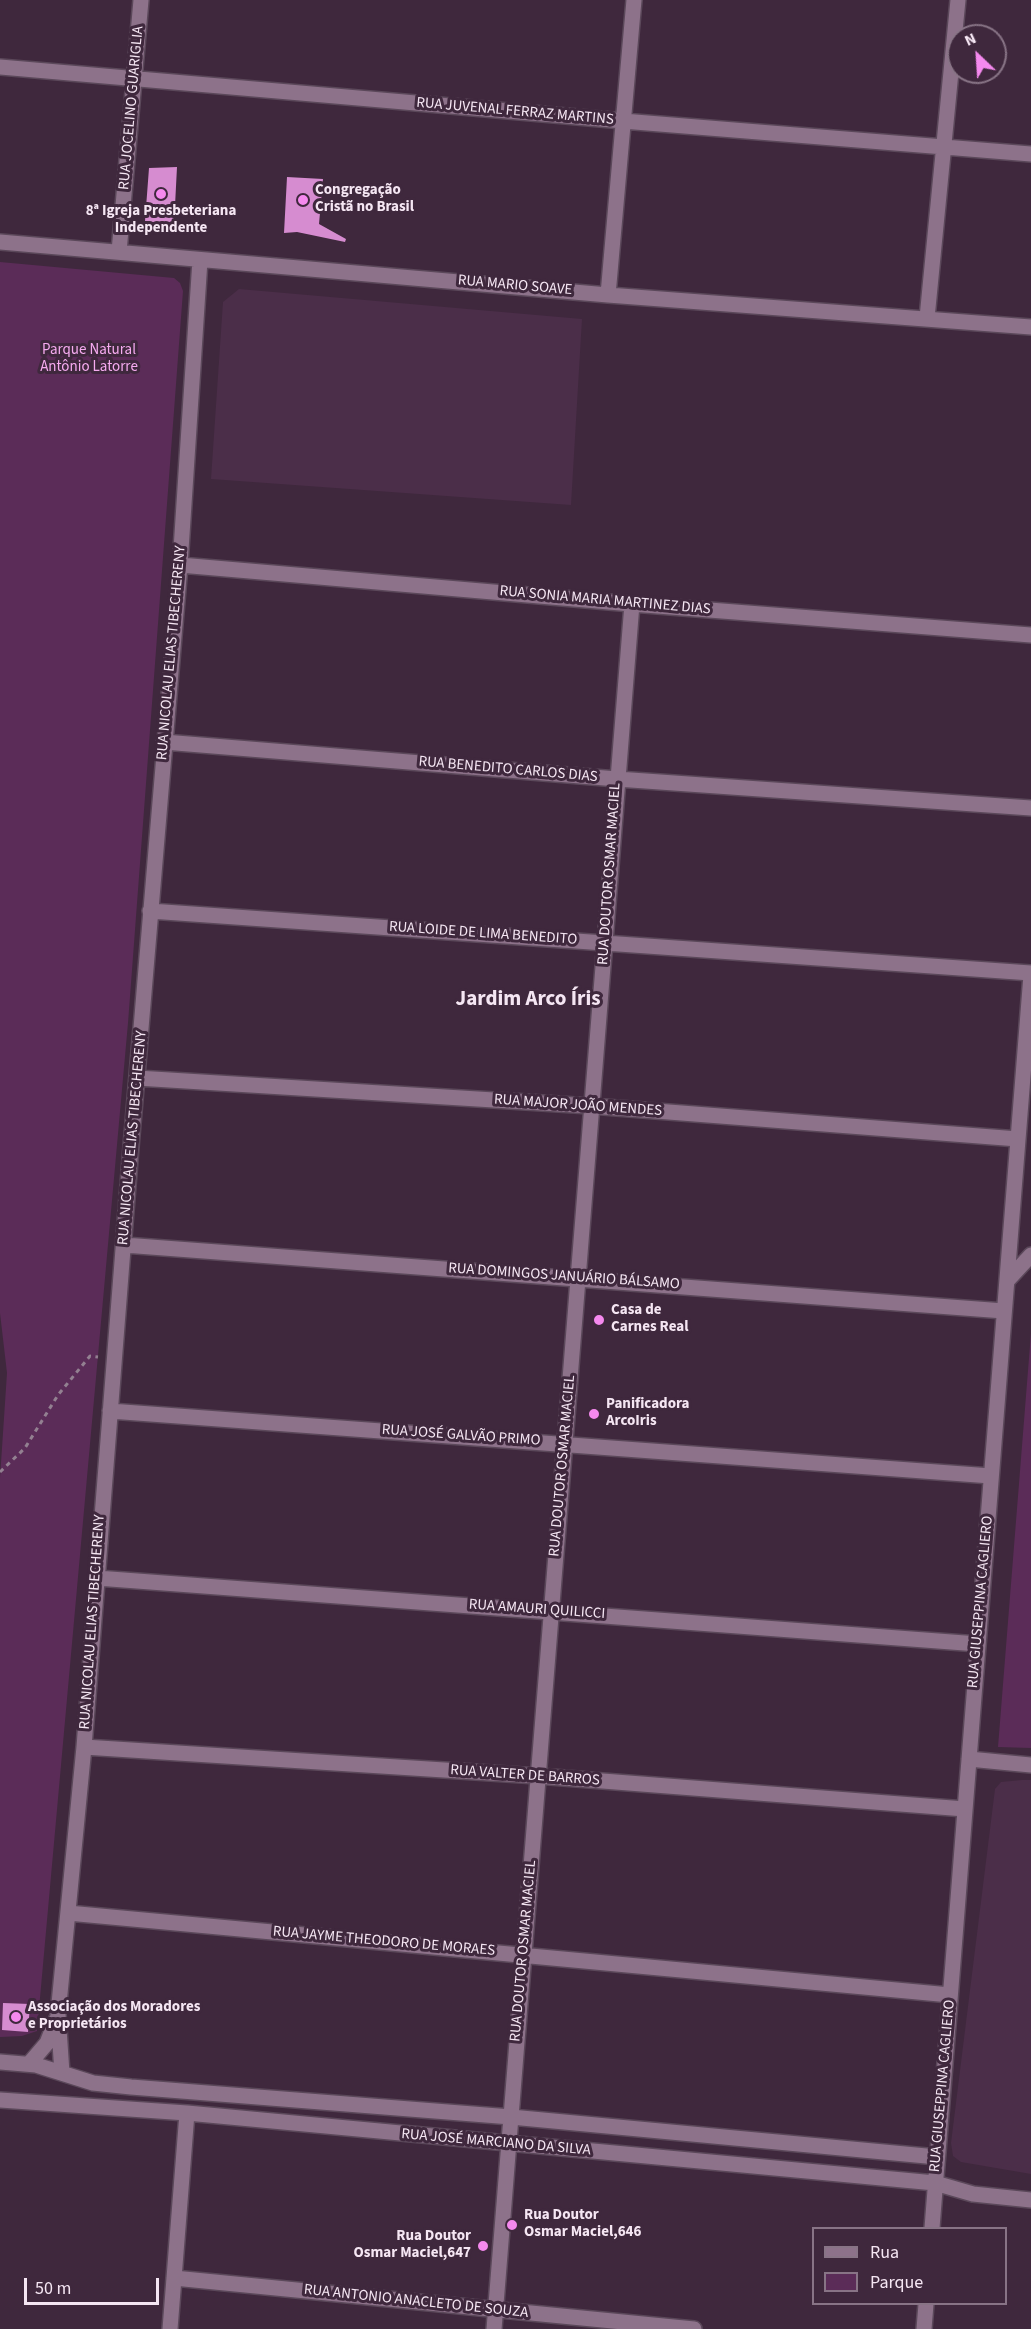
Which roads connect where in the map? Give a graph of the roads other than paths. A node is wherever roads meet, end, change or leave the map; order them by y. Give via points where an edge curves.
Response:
1 (141, 0) edge
2 (634, 0) edge
3 (958, 0) edge
4 (0, 67) edge
5 (134, 78) junction
6 (622, 121) junction
7 (945, 147) junction
8 (1031, 154) edge
9 (0, 242) edge
10 (119, 252) junction
11 (200, 260) junction
12 (608, 295) junction
13 (927, 318) junction
14 (1031, 327) edge
15 (180, 565) junction
16 (632, 604) junction
17 (1031, 635) edge
18 (164, 742) junction
19 (617, 779) junction
20 (1031, 808) edge
21 (150, 911) junction
22 (604, 943) junction
23 (1031, 974) edge
24 (137, 1078) junction
25 (591, 1106) junction
26 (1018, 1139) junction
27 (124, 1245) junction
28 (1031, 1255) edge
29 (578, 1278) junction
30 (1007, 1281) junction
31 (1004, 1311) junction
32 (110, 1411) junction
33 (565, 1443) junction
34 (991, 1476) junction
35 (97, 1578) junction
36 (551, 1611) junction
37 (978, 1644) junction
38 (84, 1747) junction
39 (969, 1759) junction
40 (1031, 1765) edge
41 (538, 1776) junction
42 (965, 1809) junction
43 (68, 1913) junction
44 (524, 1955) junction
45 (950, 1995) junction
46 (58, 2014) junction
47 (0, 2062) edge
48 (29, 2064) junction
49 (62, 2073) junction
50 (8, 2101) edge
51 (0, 2108) edge
52 (187, 2113) junction
53 (511, 2117) junction
54 (509, 2144) junction
55 (937, 2157) junction
56 (935, 2183) junction
57 (1031, 2200) edge
58 (932, 2227) edge
59 (174, 2278) junction
60 (926, 2305) edge
61 (495, 2310) junction
62 (170, 2329) edge
63 (494, 2329) edge
64 (694, 2329) edge
65 (924, 2329) edge

1 - 5 street, RUA JOCELINO GUARIGLIA
2 - 6 street
3 - 7 street
4 - 5 street, RUA JUVENAL FERRAZ MARTINS
5 - 6 street, RUA JUVENAL FERRAZ MARTINS
5 - 10 street, RUA JOCELINO GUARIGLIA
6 - 7 street, RUA JUVENAL FERRAZ MARTINS
6 - 12 street
7 - 8 street, RUA JUVENAL FERRAZ MARTINS
7 - 13 street
9 - 10 street, RUA MARIO SOAVE
10 - 11 street, RUA MARIO SOAVE
11 - 12 street, RUA MARIO SOAVE
11 - 15 street, RUA NICOLAU ELIAS TIBECHERENY
12 - 13 street, RUA MARIO SOAVE
13 - 14 street, RUA MARIO SOAVE
15 - 16 street, RUA SONIA MARIA MARTINEZ DIAS
15 - 18 street, RUA NICOLAU ELIAS TIBECHERENY
16 - 17 street, RUA SONIA MARIA MARTINEZ DIAS
16 - 19 street, RUA DOUTOR OSMAR MACIEL
18 - 19 street, RUA BENEDITO CARLOS DIAS
18 - 21 street, RUA NICOLAU ELIAS TIBECHERENY
19 - 20 street, RUA BENEDITO CARLOS DIAS
19 - 22 street, RUA DOUTOR OSMAR MACIEL
21 - 22 street, RUA LOIDE DE LIMA BENEDITO
21 - 24 street, RUA NICOLAU ELIAS TIBECHERENY
22 - 23 street, RUA LOIDE DE LIMA BENEDITO
22 - 25 street, RUA DOUTOR OSMAR MACIEL
23 - 26 street, RUA GIUSEPPINA CAGLIERO
24 - 25 street, RUA MAJOR JOÃO MENDES
24 - 27 street, RUA NICOLAU ELIAS TIBECHERENY
25 - 26 street, RUA MAJOR JOÃO MENDES
25 - 29 street, RUA DOUTOR OSMAR MACIEL
26 - 30 street, RUA GIUSEPPINA CAGLIERO
27 - 29 street, RUA DOMINGOS JANUÁRIO BÁLSAMO
27 - 32 street, RUA NICOLAU ELIAS TIBECHERENY
28 - 30 street
29 - 31 street, RUA DOMINGOS JANUÁRIO BÁLSAMO
29 - 33 street, RUA DOUTOR OSMAR MACIEL
30 - 31 street, RUA GIUSEPPINA CAGLIERO
31 - 34 street, RUA GIUSEPPINA CAGLIERO
32 - 33 street, RUA JOSÉ GALVÃO PRIMO
32 - 35 street, RUA NICOLAU ELIAS TIBECHERENY
33 - 34 street, RUA JOSÉ GALVÃO PRIMO
33 - 36 street, RUA DOUTOR OSMAR MACIEL
34 - 37 street, RUA GIUSEPPINA CAGLIERO
35 - 36 street, RUA AMAURI QUILICCI
35 - 38 street, RUA NICOLAU ELIAS TIBECHERENY
36 - 37 street, RUA AMAURI QUILICCI
36 - 41 street, RUA DOUTOR OSMAR MACIEL
37 - 39 street, RUA GIUSEPPINA CAGLIERO
38 - 41 street, RUA VALTER DE BARROS
38 - 43 street, RUA NICOLAU ELIAS TIBECHERENY
39 - 40 street
39 - 42 street, RUA GIUSEPPINA CAGLIERO
41 - 42 street, RUA VALTER DE BARROS
41 - 44 street, RUA DOUTOR OSMAR MACIEL
42 - 45 street, RUA GIUSEPPINA CAGLIERO
43 - 44 street, RUA JAYME THEODORO DE MORAES
43 - 46 street, RUA NICOLAU ELIAS TIBECHERENY
44 - 45 street, RUA JAYME THEODORO DE MORAES
44 - 53 street, RUA DOUTOR OSMAR MACIEL
45 - 55 street, RUA GIUSEPPINA CAGLIERO
46 - 48 street, RUA NICOLAU ELIAS TIBECHERENY via 47,2043
46 - 49 street, RUA NICOLAU ELIAS TIBECHERENY
47 - 48 street, RUA JOSÉ MARCIANO DA SILVA
48 - 49 street, RUA JOSÉ MARCIANO DA SILVA
49 - 53 street, RUA JOSÉ MARCIANO DA SILVA via 93,2083 122,2086
50 - 51 street
50 - 52 street, RUA JOSÉ MARCIANO DA SILVA
52 - 54 street, RUA JOSÉ MARCIANO DA SILVA
52 - 59 street
53 - 54 street, RUA DOUTOR OSMAR MACIEL
53 - 55 street, RUA JOSÉ MARCIANO DA SILVA
54 - 56 street, RUA JOSÉ MARCIANO DA SILVA
54 - 61 street, RUA DOUTOR OSMAR MACIEL
55 - 56 street, RUA GIUSEPPINA CAGLIERO
56 - 57 street, RUA JOSÉ MARCIANO DA SILVA via 973,2194
56 - 58 street, RUA GIUSEPPINA CAGLIERO
59 - 61 street, RUA ANTONIO ANACLETO DE SOUZA
59 - 62 street
60 - 65 street
61 - 63 street, RUA DOUTOR OSMAR MACIEL
61 - 64 street, RUA ANTONIO ANACLETO DE SOUZA

